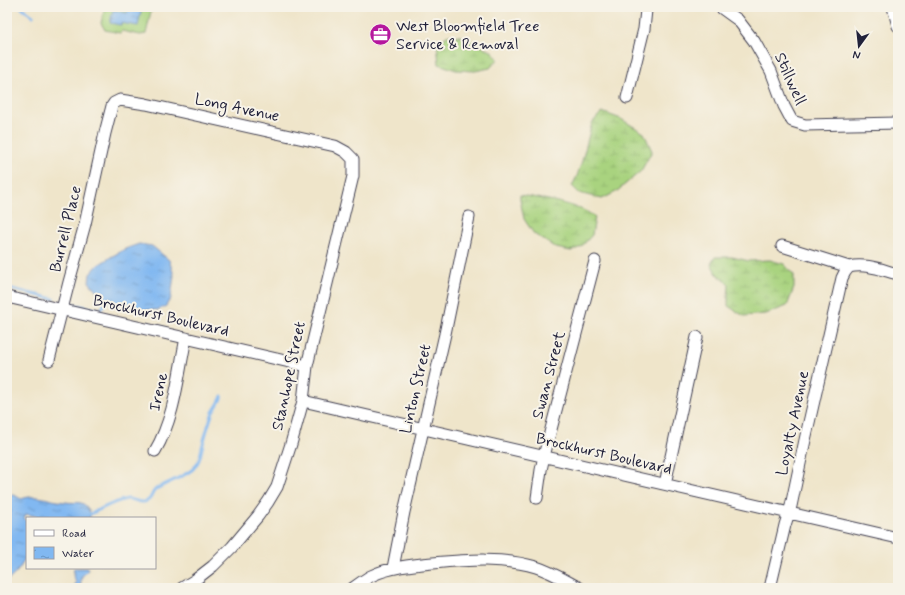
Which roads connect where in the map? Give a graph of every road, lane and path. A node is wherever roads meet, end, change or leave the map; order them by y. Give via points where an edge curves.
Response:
1 (646, 7) edge
2 (720, 7) edge
3 (893, 7) edge
4 (898, 26) edge
5 (627, 98) dead end
6 (112, 106) joint
7 (898, 123) edge
8 (353, 159) joint
9 (469, 217) dead end
10 (782, 246) dead end
11 (595, 261) dead end
12 (849, 267) junction
13 (898, 274) edge
14 (7, 297) edge
15 (62, 310) junction
16 (697, 337) dead end
17 (186, 338) junction
18 (49, 360) dead end
19 (307, 366) junction
20 (303, 401) junction
21 (423, 428) junction
22 (155, 451) dead end
23 (544, 456) junction
24 (664, 484) junction
25 (537, 498) dead end
26 (789, 513) junction
27 (898, 538) edge
28 (393, 568) junction
29 (182, 588) edge
30 (353, 588) edge
31 (580, 588) edge
32 (770, 588) edge

1 - 5 street via 644,29
2 - 7 street, Stillwell via 738,20 754,41 771,71 792,121 805,125
3 - 4 street
6 - 8 street, Long Avenue via 120,100 146,104 335,146
6 - 15 street, Burrell Place
8 - 19 street, Stanhope Street via 353,176
9 - 21 street, Linton Street
10 - 12 street
11 - 23 street, Swan Street
12 - 13 street via 864,265
12 - 26 street, Loyalty Avenue via 842,278
14 - 15 street, Brockhurst Boulevard
15 - 17 street, Brockhurst Boulevard
15 - 18 street, Burrell Place
16 - 24 street
17 - 19 street, Brockhurst Boulevard
17 - 22 street, Irene via 169,420
19 - 20 street, Stanhope Street
20 - 21 street, Brockhurst Boulevard
20 - 29 street, Stanhope Street via 277,487 268,502 232,548 213,566
21 - 23 street, Brockhurst Boulevard
21 - 28 street, Linton Street
23 - 24 street, Brockhurst Boulevard
23 - 25 street, Swan Street
24 - 26 street, Brockhurst Boulevard
26 - 27 street, Brockhurst Boulevard
26 - 32 street, Loyalty Avenue
28 - 30 street via 370,576
28 - 31 street via 460,561 505,561 536,567

